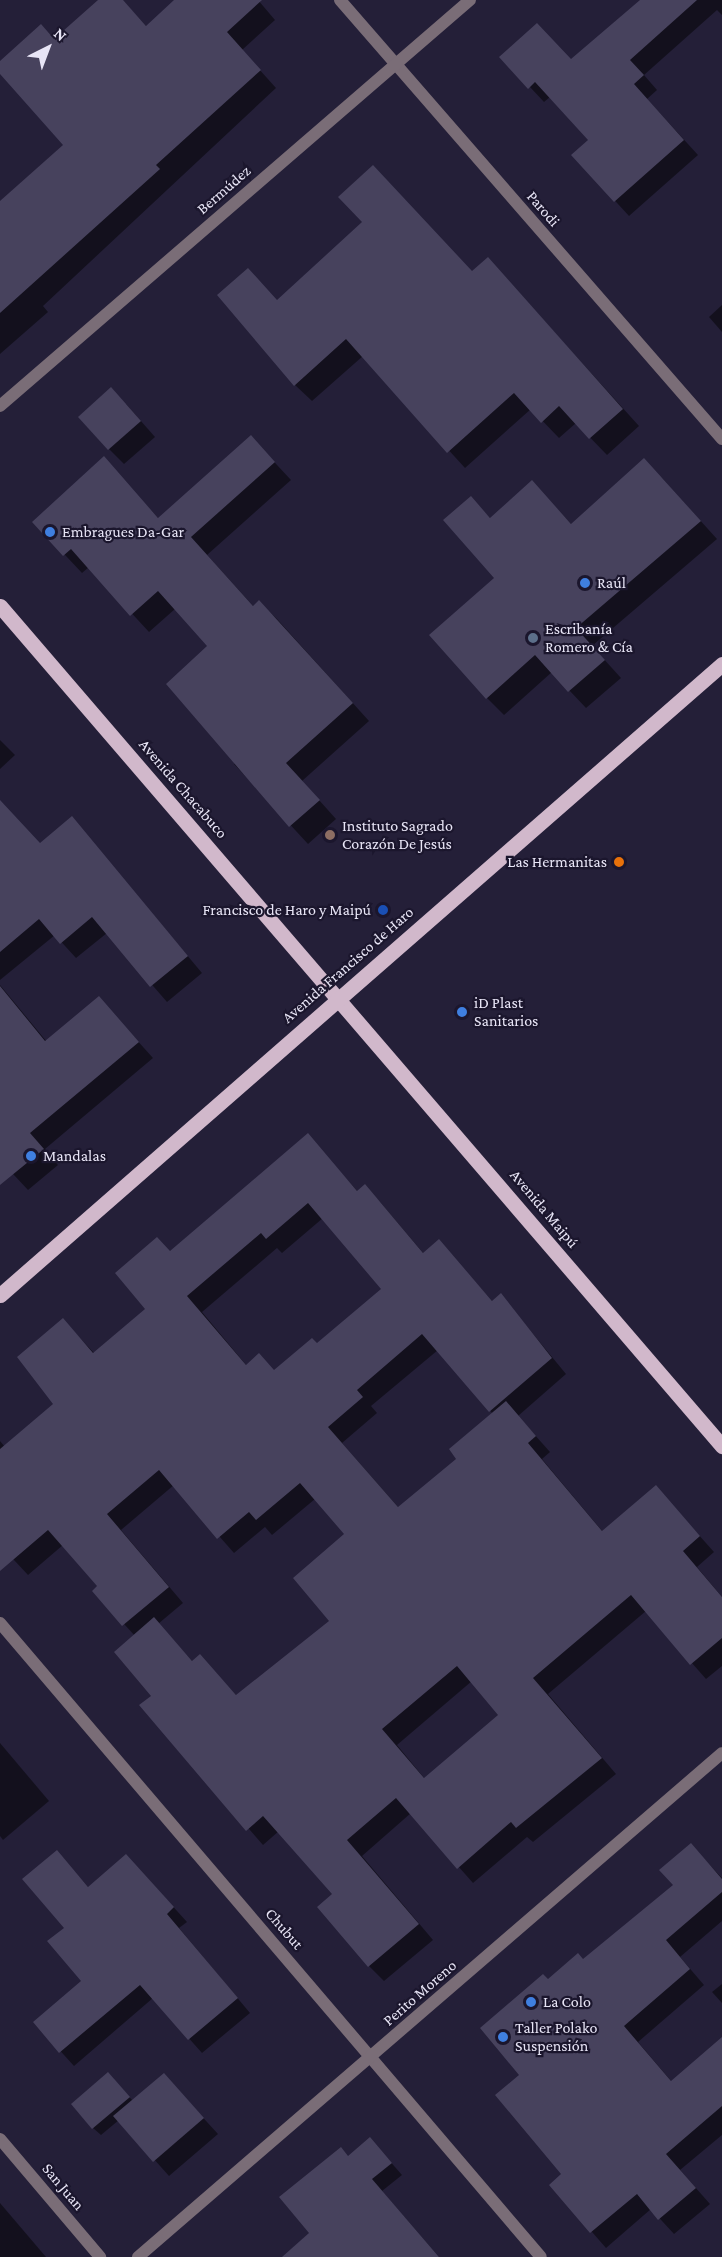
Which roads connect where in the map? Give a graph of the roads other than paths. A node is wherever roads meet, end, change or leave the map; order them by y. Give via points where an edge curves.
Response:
1 (340, 0) edge
2 (470, 0) edge
3 (396, 64) junction
4 (0, 406) edge
5 (722, 439) edge
6 (0, 606) edge
7 (722, 664) edge
8 (339, 996) junction
9 (0, 1295) edge
10 (722, 1446) edge
11 (0, 1623) edge
12 (722, 1753) edge
13 (372, 2057) junction
14 (0, 2139) edge
15 (100, 2257) edge
16 (138, 2257) edge
17 (541, 2257) edge

1 - 3 street, Parodi
2 - 3 street, Bermúdez
3 - 4 street, Bermúdez
3 - 5 street, Parodi
6 - 8 main road, Avenida Chacabuco
7 - 8 main road, Avenida Francisco de Haro
8 - 9 main road, Avenida Francisco de Haro
8 - 10 main road, Avenida Maipú
11 - 13 street, Chubut
12 - 13 street, Perito Moreno
13 - 16 street, Perito Moreno
13 - 17 street, Chubut
14 - 15 street, San Juan

